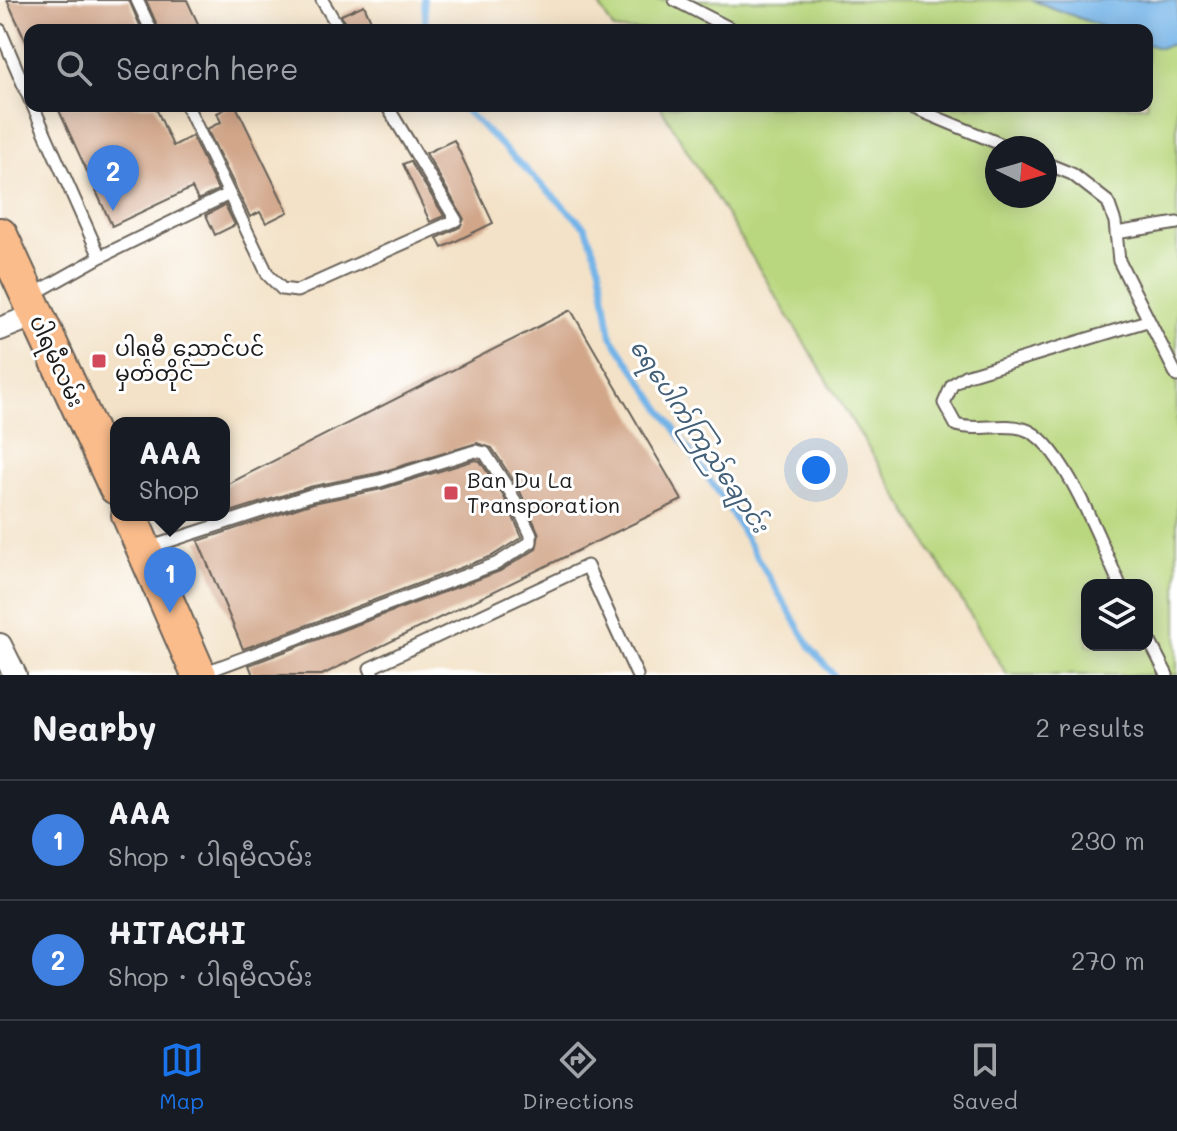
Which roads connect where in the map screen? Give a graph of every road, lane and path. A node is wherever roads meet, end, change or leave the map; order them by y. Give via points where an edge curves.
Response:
1 (137, 0) edge
2 (322, 0) edge
3 (675, 0) edge
4 (148, 24) edge
5 (336, 24) edge
6 (721, 24) edge
7 (0, 30) edge
8 (24, 86) edge
9 (36, 112) edge
10 (190, 112) edge
11 (391, 112) edge
12 (923, 112) edge
13 (985, 138) edge
14 (1057, 168) edge
15 (229, 194) junction
16 (1177, 223) edge
17 (1116, 233) junction
18 (0, 235) edge
19 (100, 257) junction
20 (31, 306) junction
21 (1147, 321) junction
22 (0, 329) edge
23 (1177, 376) edge
24 (110, 474) edge
25 (132, 521) edge
26 (146, 549) junction
27 (1117, 579) edge
28 (0, 645) edge
29 (1153, 648) edge
30 (15, 675) edge
31 (199, 675) edge
32 (373, 675) edge
33 (637, 675) edge
34 (1167, 675) edge

1 - 4 lane
2 - 5 lane
3 - 6 lane
7 - 8 lane
9 - 19 lane
10 - 15 lane
11 - 15 lane via 456,220 297,291 282,289 268,275
12 - 13 lane
14 - 17 lane via 1108,202
15 - 19 lane
16 - 17 lane
17 - 21 lane via 1119,261
18 - 20 main road, ပါရမီလမ်း
19 - 20 lane
20 - 22 street
20 - 24 main road, ပါရမီလမ်း
21 - 23 lane
21 - 27 lane via 965,376 952,385 944,403 956,425 1024,429 1047,444
25 - 26 main road
26 - 31 main road
26 - 31 lane via 311,495 380,481 475,451 485,453 531,535 526,548 496,564
28 - 30 street
29 - 34 lane
32 - 33 lane via 370,668 587,566

